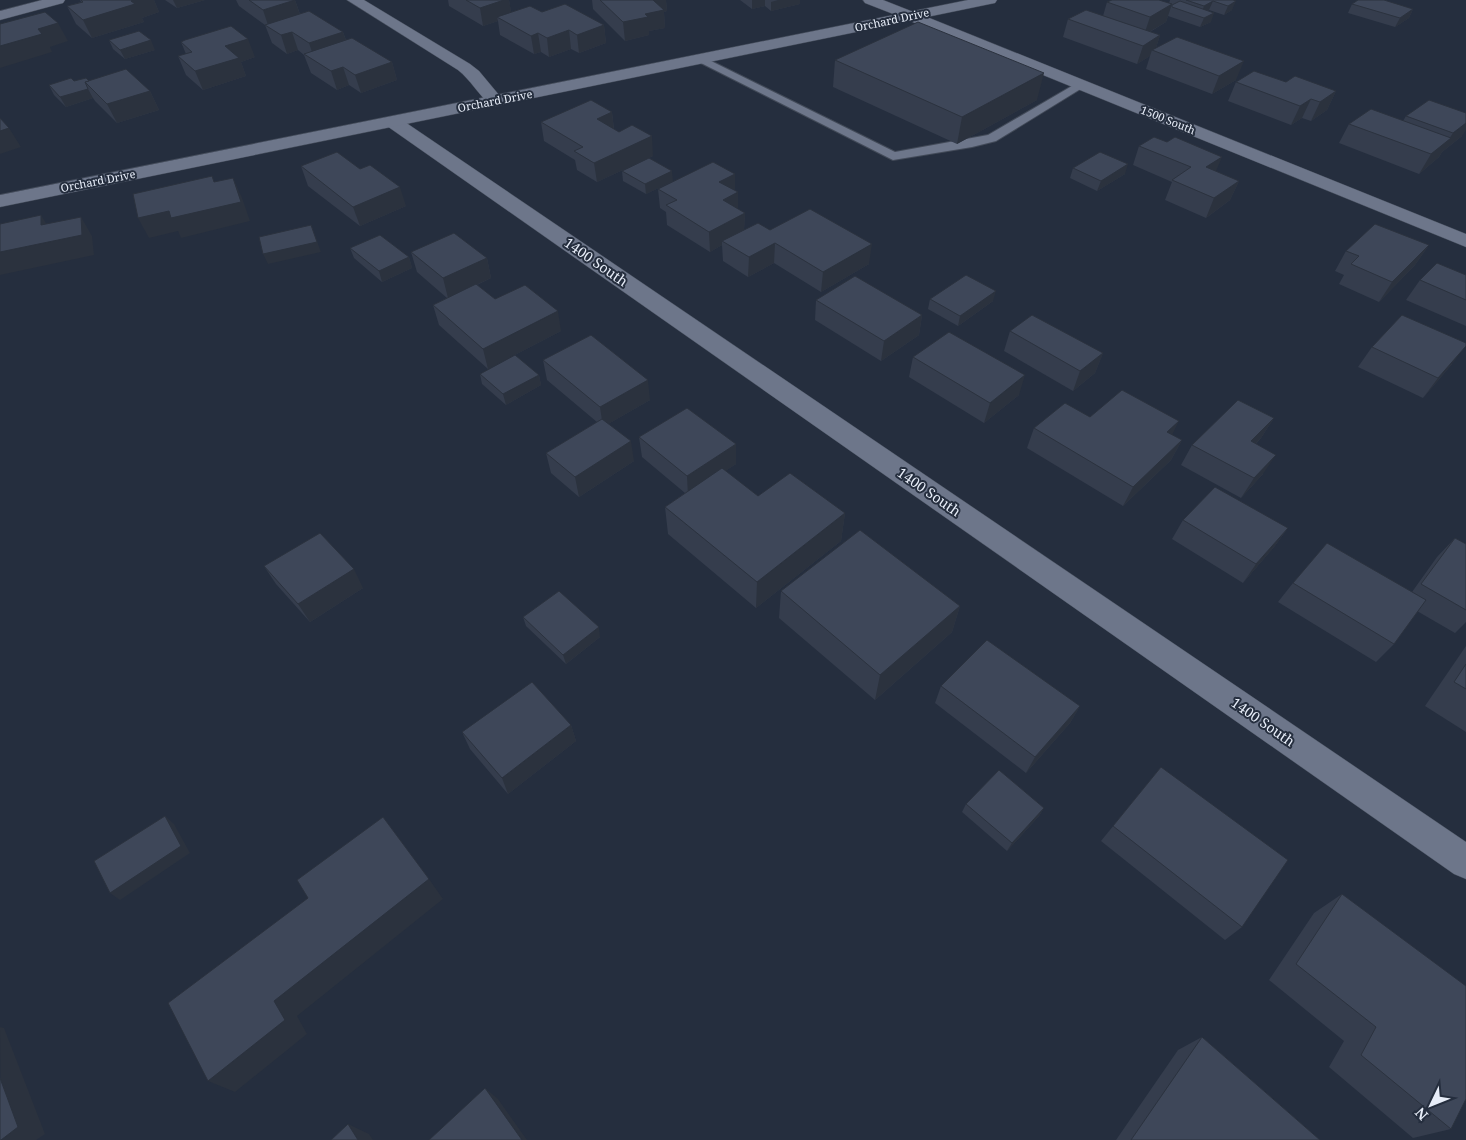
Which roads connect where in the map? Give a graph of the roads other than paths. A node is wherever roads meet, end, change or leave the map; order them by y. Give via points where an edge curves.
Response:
1 (58, 0) edge
2 (354, 0) edge
3 (870, 0) edge
4 (990, 0) edge
5 (0, 16) edge
6 (911, 16) junction
7 (701, 59) junction
8 (1081, 85) junction
9 (496, 101) junction
10 (392, 122) junction
11 (0, 201) edge
12 (1466, 241) edge
13 (1466, 862) edge

1 - 5 street
2 - 9 street via 464,67
3 - 6 street, 1500 South
4 - 6 street, Orchard Drive
6 - 7 street, Orchard Drive
6 - 8 street, 1500 South
7 - 8 lane via 893,156 992,138
7 - 9 street, Orchard Drive
8 - 12 street, 1500 South
9 - 10 street, Orchard Drive
10 - 11 street, Orchard Drive
10 - 13 street, 1400 South

